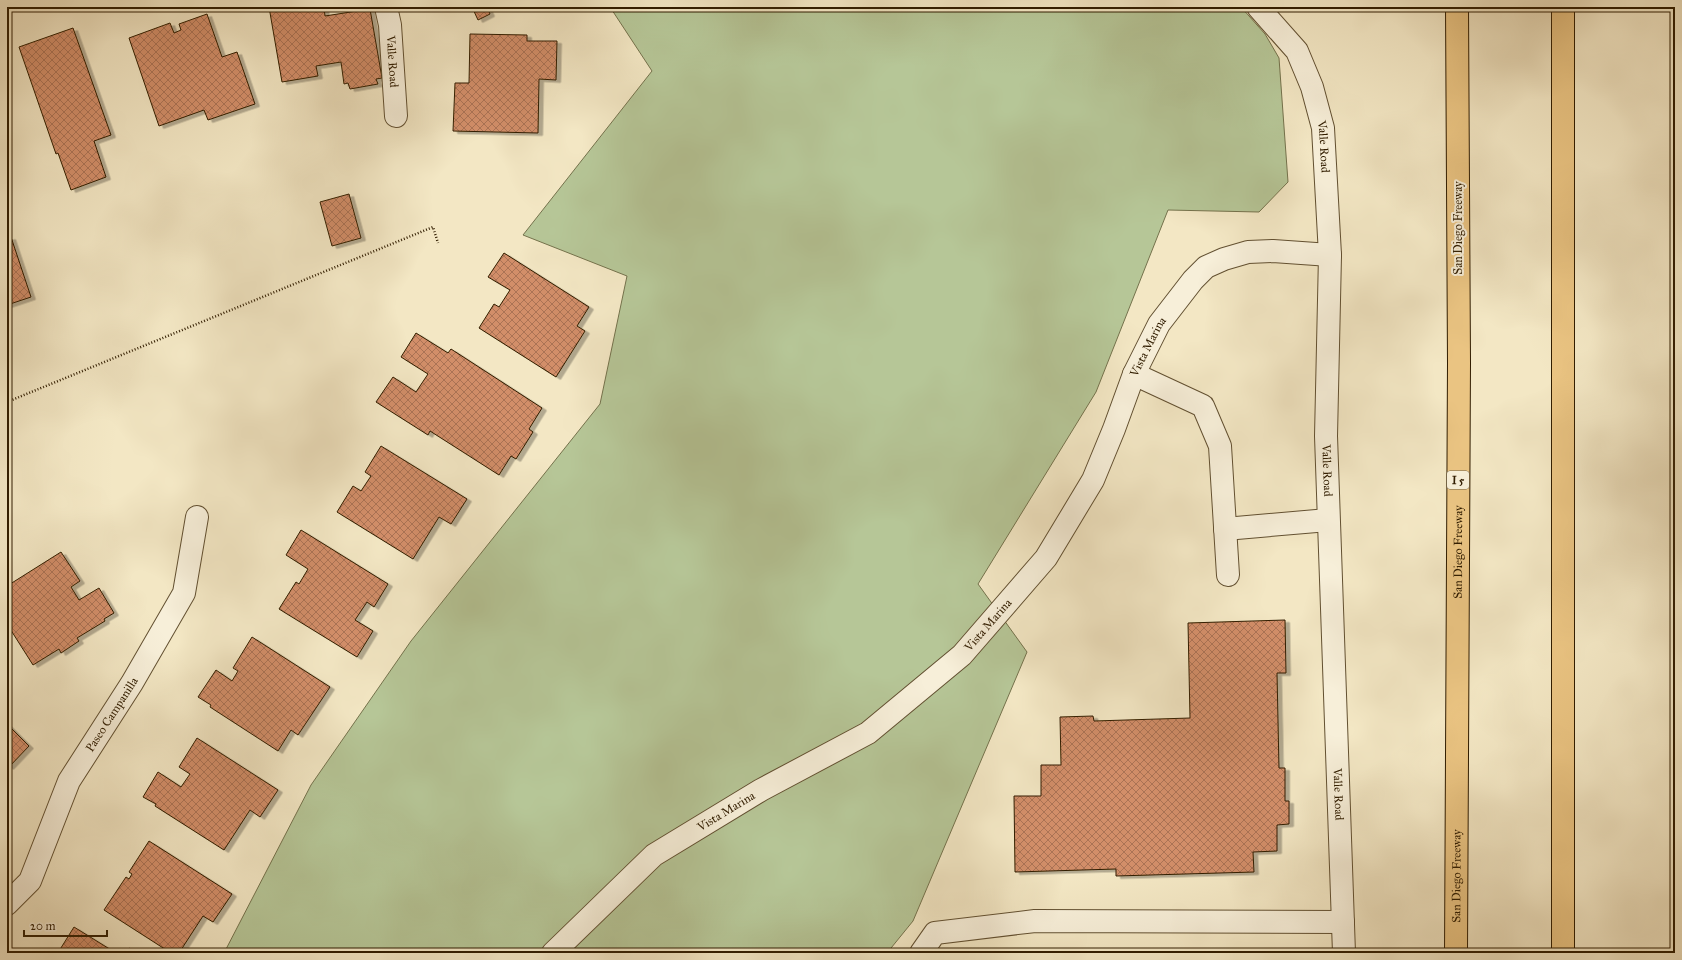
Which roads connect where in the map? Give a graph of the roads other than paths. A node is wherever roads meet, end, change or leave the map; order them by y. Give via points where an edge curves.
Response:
1 (386, 7) edge
2 (1258, 7) edge
3 (1457, 7) edge
4 (1562, 7) edge
5 (396, 116) dead end
6 (1330, 255) junction
7 (1134, 374) junction
8 (197, 517) dead end
9 (1328, 520) junction
10 (1225, 529) junction
11 (1228, 575) dead end
12 (7, 904) edge
13 (1343, 922) junction
14 (553, 953) edge
15 (921, 953) edge
16 (1344, 953) edge
17 (1456, 953) edge
18 (1563, 953) edge

1 - 5 street, Valle Road via 390,25
2 - 6 street, Valle Road via 1296,51 1312,87 1323,128
3 - 17 highway, San Diego Freeway / I 5 via 1459,363
4 - 18 highway
6 - 7 street, Vista Marina via 1273,250 1248,252 1206,266 1159,324
6 - 9 street, Valle Road via 1326,436
7 - 10 street via 1203,406 1220,446
7 - 14 street, Vista Marina via 1093,480 1046,558 962,655 868,733 761,790 654,855
8 - 12 street, Paseo Campanilla via 184,593 132,683 69,781 30,881
9 - 10 street
9 - 13 street, Valle Road
10 - 11 street
13 - 15 street via 1035,921 935,933
13 - 16 street, Valle Road

